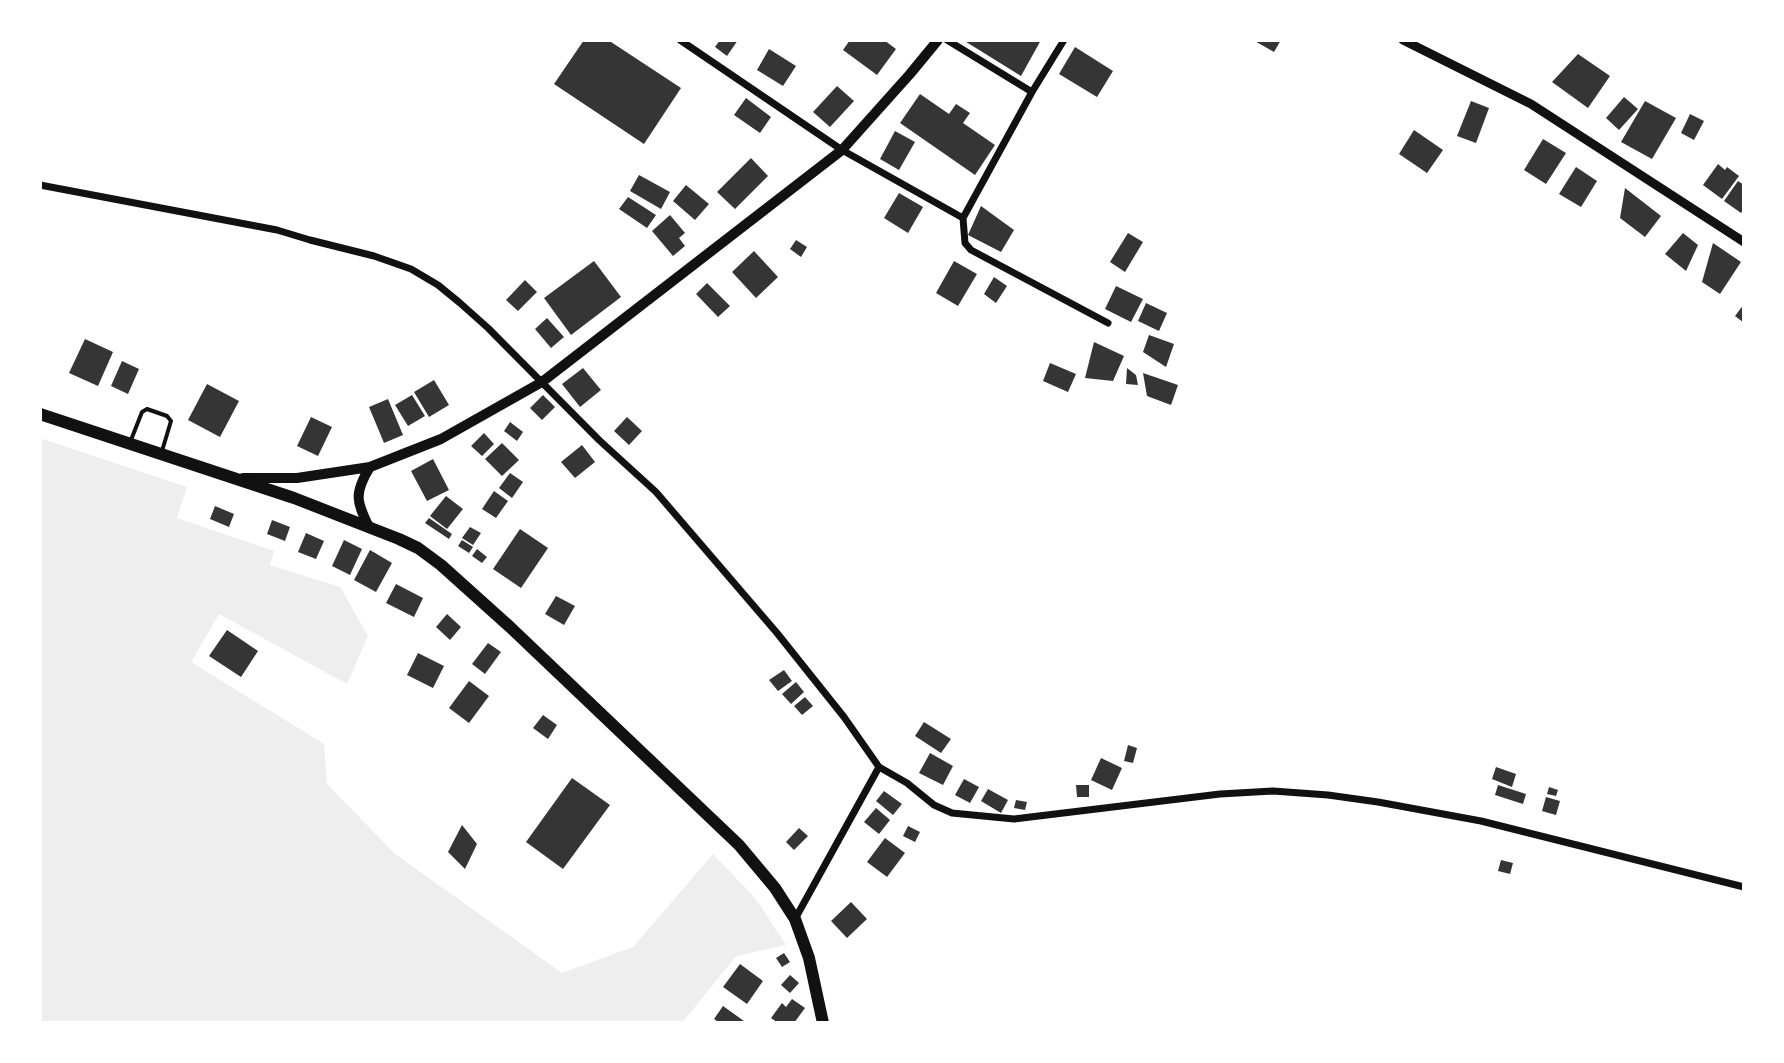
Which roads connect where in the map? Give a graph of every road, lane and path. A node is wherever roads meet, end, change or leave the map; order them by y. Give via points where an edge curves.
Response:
1 (680, 40) edge
2 (938, 40) edge
3 (947, 40) edge
4 (1064, 40) edge
5 (1403, 40) edge
6 (1032, 92) junction
7 (842, 150) junction
8 (40, 185) edge
9 (963, 218) junction
10 (1744, 242) edge
11 (1108, 323) dead end
12 (542, 382) junction
13 (40, 414) edge
14 (130, 444) junction
15 (161, 454) junction
16 (370, 467) junction
17 (238, 478) junction
18 (369, 527) junction
19 (879, 767) junction
20 (1744, 887) edge
21 (795, 919) junction
22 (823, 1023) edge

1 - 7 street
2 - 7 main road
3 - 6 street
4 - 6 street
5 - 10 street via 1531,104
6 - 9 street
7 - 9 street
7 - 12 main road
8 - 12 street via 277,230 411,269 460,303
9 - 11 street via 965,243 971,250
12 - 16 main road via 441,439
12 - 19 street via 686,526 777,633
13 - 14 main road
14 - 15 main road
14 - 15 lane via 147,409 171,421
15 - 17 main road
16 - 17 main road via 297,478
16 - 18 main road via 358,498
17 - 18 main road
18 - 21 main road via 418,548 477,596 739,845
19 - 20 street via 934,805 976,817 1014,819 1220,794 1328,795 1481,821
19 - 21 street
21 - 22 main road

